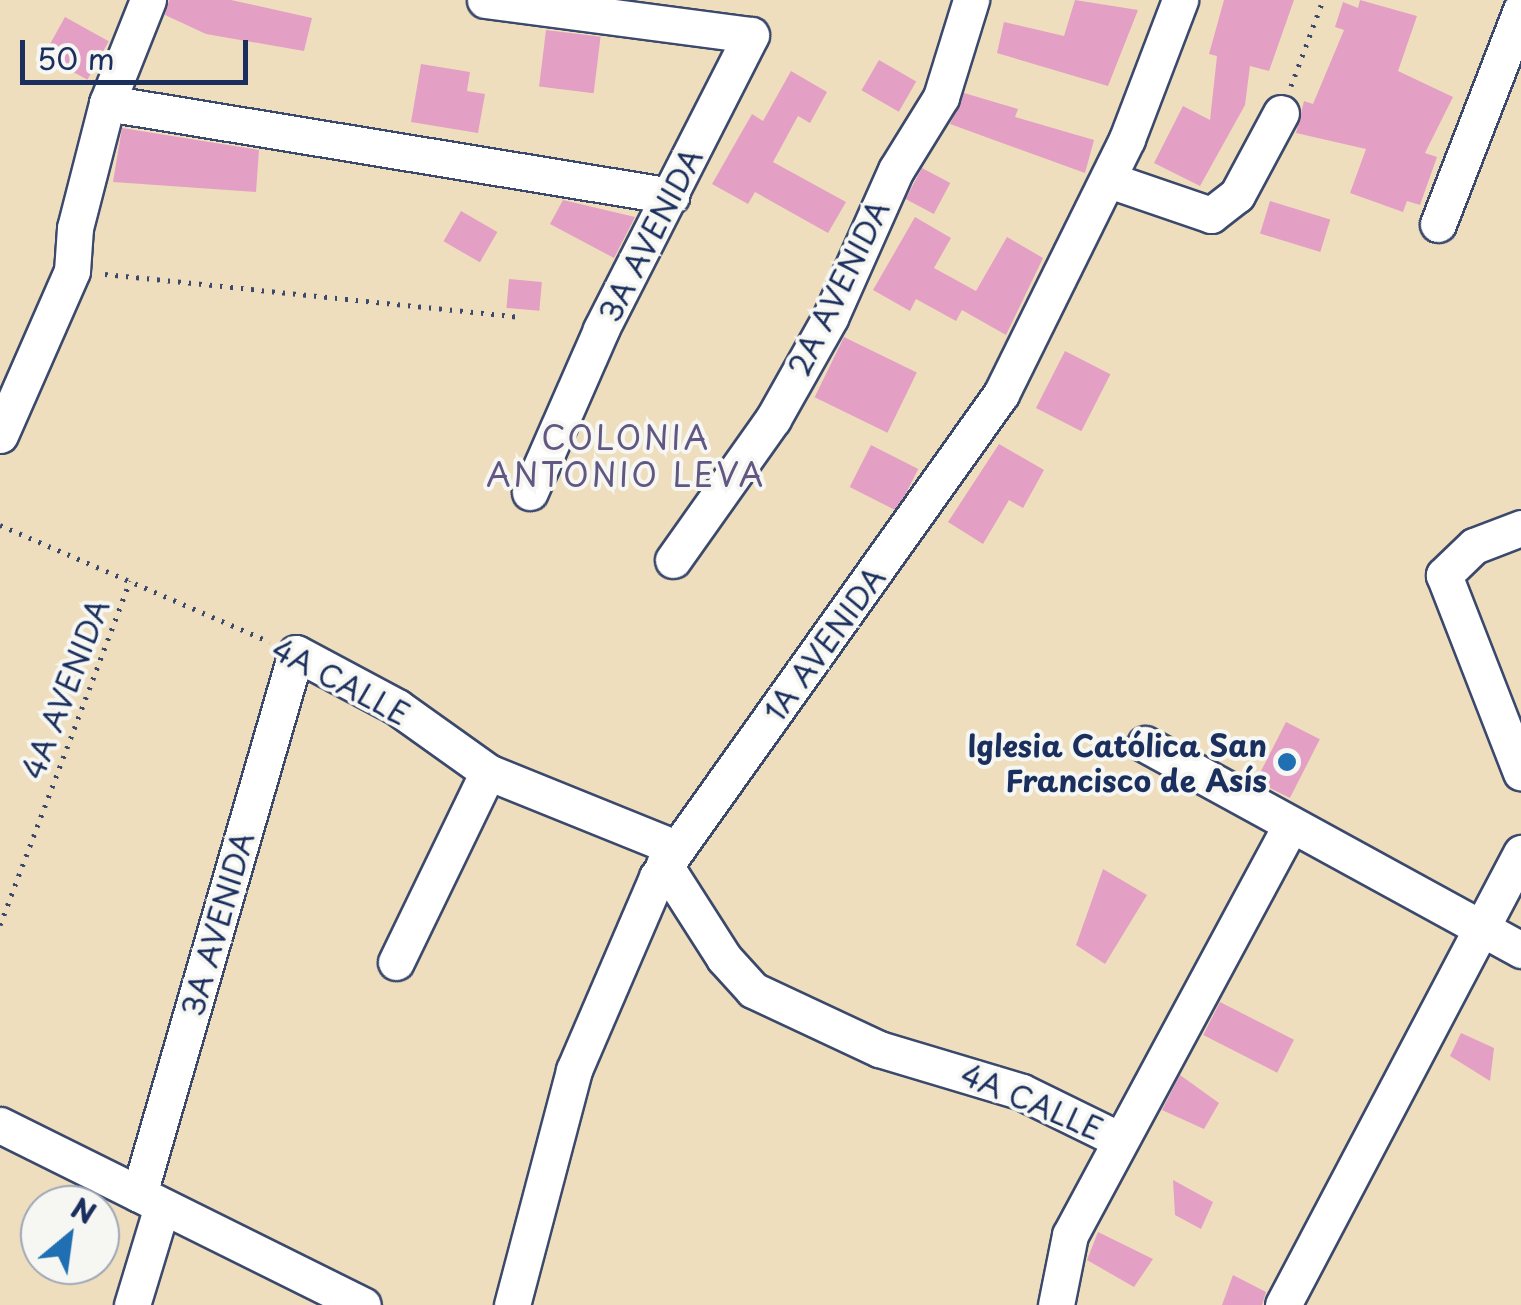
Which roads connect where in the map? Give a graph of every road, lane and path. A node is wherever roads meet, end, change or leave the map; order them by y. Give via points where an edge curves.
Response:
1 (148, 0) edge
2 (484, 0) edge
3 (971, 0) edge
4 (1180, 0) edge
5 (1324, 0) edge
6 (1521, 10) edge
7 (107, 103) junction
8 (1281, 113) joint
9 (1109, 180) junction
10 (671, 196) junction
11 (1438, 224) dead end
12 (72, 271) junction
13 (522, 317) dead end
14 (0, 436) edge
15 (530, 492) dead end
16 (0, 526) edge
17 (1521, 528) edge
18 (673, 560) dead end
19 (130, 581) junction
20 (296, 653) junction
21 (1145, 744) dead end
22 (488, 772) junction
23 (1521, 773) edge
24 (1290, 826) junction
25 (1521, 853) edge
26 (670, 856) junction
27 (0, 925) edge
28 (1485, 930) junction
29 (1521, 950) edge
30 (396, 962) dead end
31 (0, 1126) edge
32 (1120, 1140) junction
33 (150, 1200) junction
34 (324, 1296) edge
35 (132, 1305) edge
36 (362, 1305) edge
37 (512, 1305) edge
38 (1056, 1305) edge
39 (1283, 1305) edge

1 - 7 street
2 - 10 street, 3A AVENIDA via 751,35
3 - 18 street, 2A AVENIDA via 941,97 889,183 830,318 773,419
4 - 9 street, 1A AVENIDA
5 - 8 path
6 - 11 street
7 - 10 street
7 - 12 street via 75,228
8 - 9 street via 1237,194 1211,214
9 - 26 street, 1A AVENIDA via 1000,394
10 - 15 street, 3A AVENIDA via 601,330
12 - 13 path
12 - 14 street
16 - 19 path, 4A CALLE
17 - 23 street via 1474,546 1444,576
19 - 20 path, 4A CALLE
19 - 27 path, 4A AVENIDA
20 - 22 street, 4A CALLE via 398,708
20 - 33 street, 3A AVENIDA
21 - 24 street
22 - 26 street, 4A CALLE
22 - 30 street
24 - 28 street
24 - 32 street
25 - 28 street
26 - 32 street, 4A CALLE via 724,958 753,990 860,1042 1022,1092
26 - 37 street, 1A AVENIDA via 597,1004
28 - 29 street
28 - 39 street
31 - 33 street
32 - 38 street via 1070,1235
33 - 34 street
33 - 35 street, 3A AVENIDA
34 - 36 street

